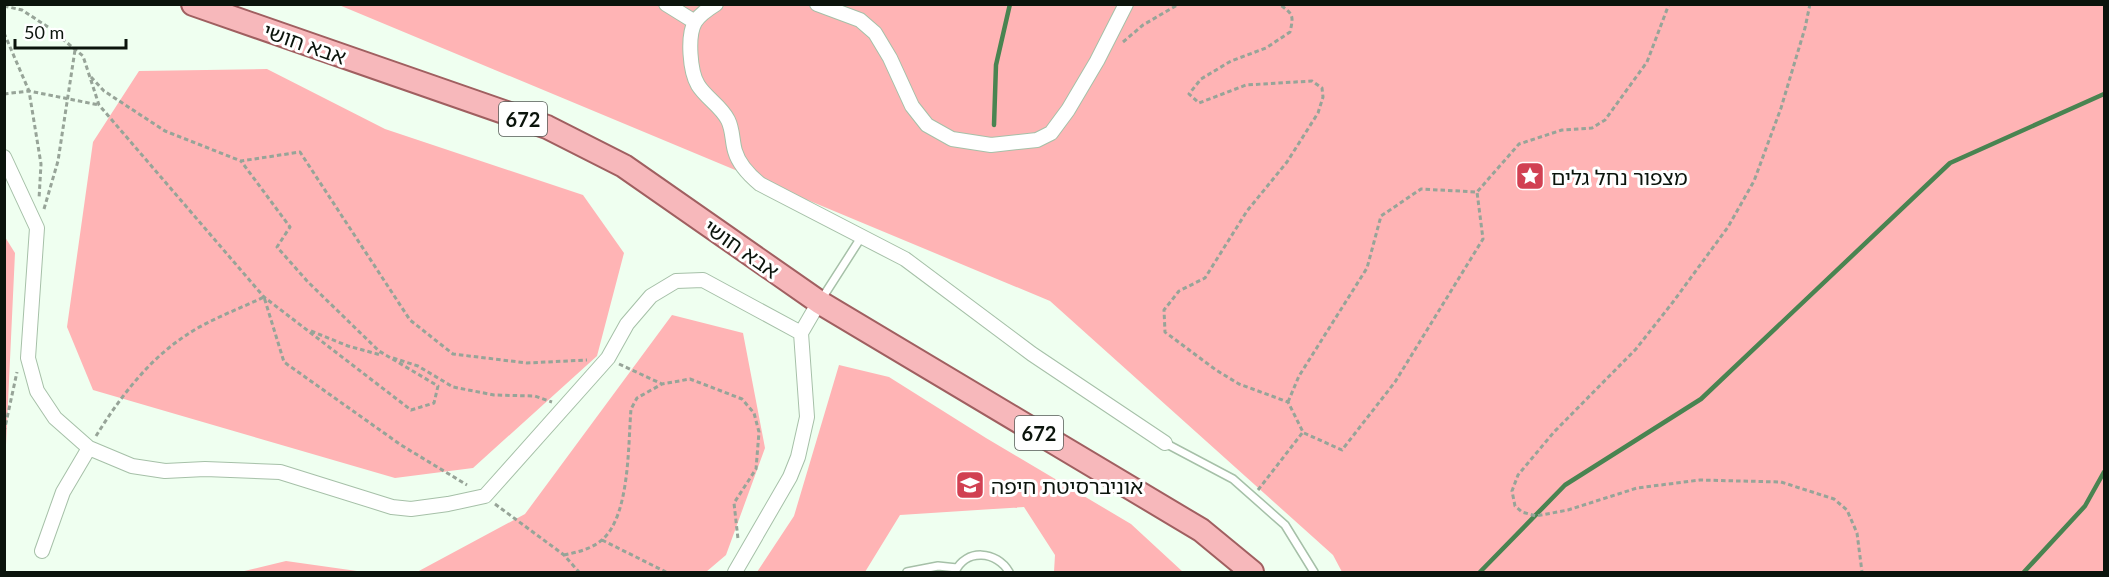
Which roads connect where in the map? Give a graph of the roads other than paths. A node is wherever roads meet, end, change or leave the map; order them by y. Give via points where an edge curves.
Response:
1 (193, 4) edge
2 (666, 4) edge
3 (716, 4) edge
4 (817, 4) edge
5 (1126, 4) edge
6 (695, 22) junction
7 (4, 157) edge
8 (862, 236) junction
9 (819, 302) junction
10 (801, 333) junction
11 (1165, 443) joint
12 (89, 448) junction
13 (42, 551) dead end
14 (956, 570) edge
15 (735, 573) edge
16 (907, 573) edge
17 (1009, 573) edge
18 (1252, 573) edge
19 (1314, 573) edge

1 - 9 main road, אבא חושי / 672 via 547,127 624,166
2 - 6 street
3 - 6 street
4 - 5 street via 860,20 874,33 890,57 912,106 927,125 952,139 991,145 1037,140 1051,133 1097,61
6 - 8 street via 690,56 693,73 698,85 727,117 735,151 748,174
7 - 12 street via 37,228 28,358 37,391 55,418
8 - 9 lane
8 - 11 street via 905,259 1032,354
9 - 10 street
9 - 18 main road, אבא חושי / 672 via 1201,530
10 - 12 street via 703,280 676,281 651,296 627,324 608,358 485,496 420,508 392,507 280,472 165,471 132,466
10 - 15 street via 807,417 804,438 790,477
11 - 19 lane via 1233,478 1285,525
12 - 13 street via 63,492
14 - 16 lane via 938,566
14 - 17 lane via 964,560 984,555 994,557

